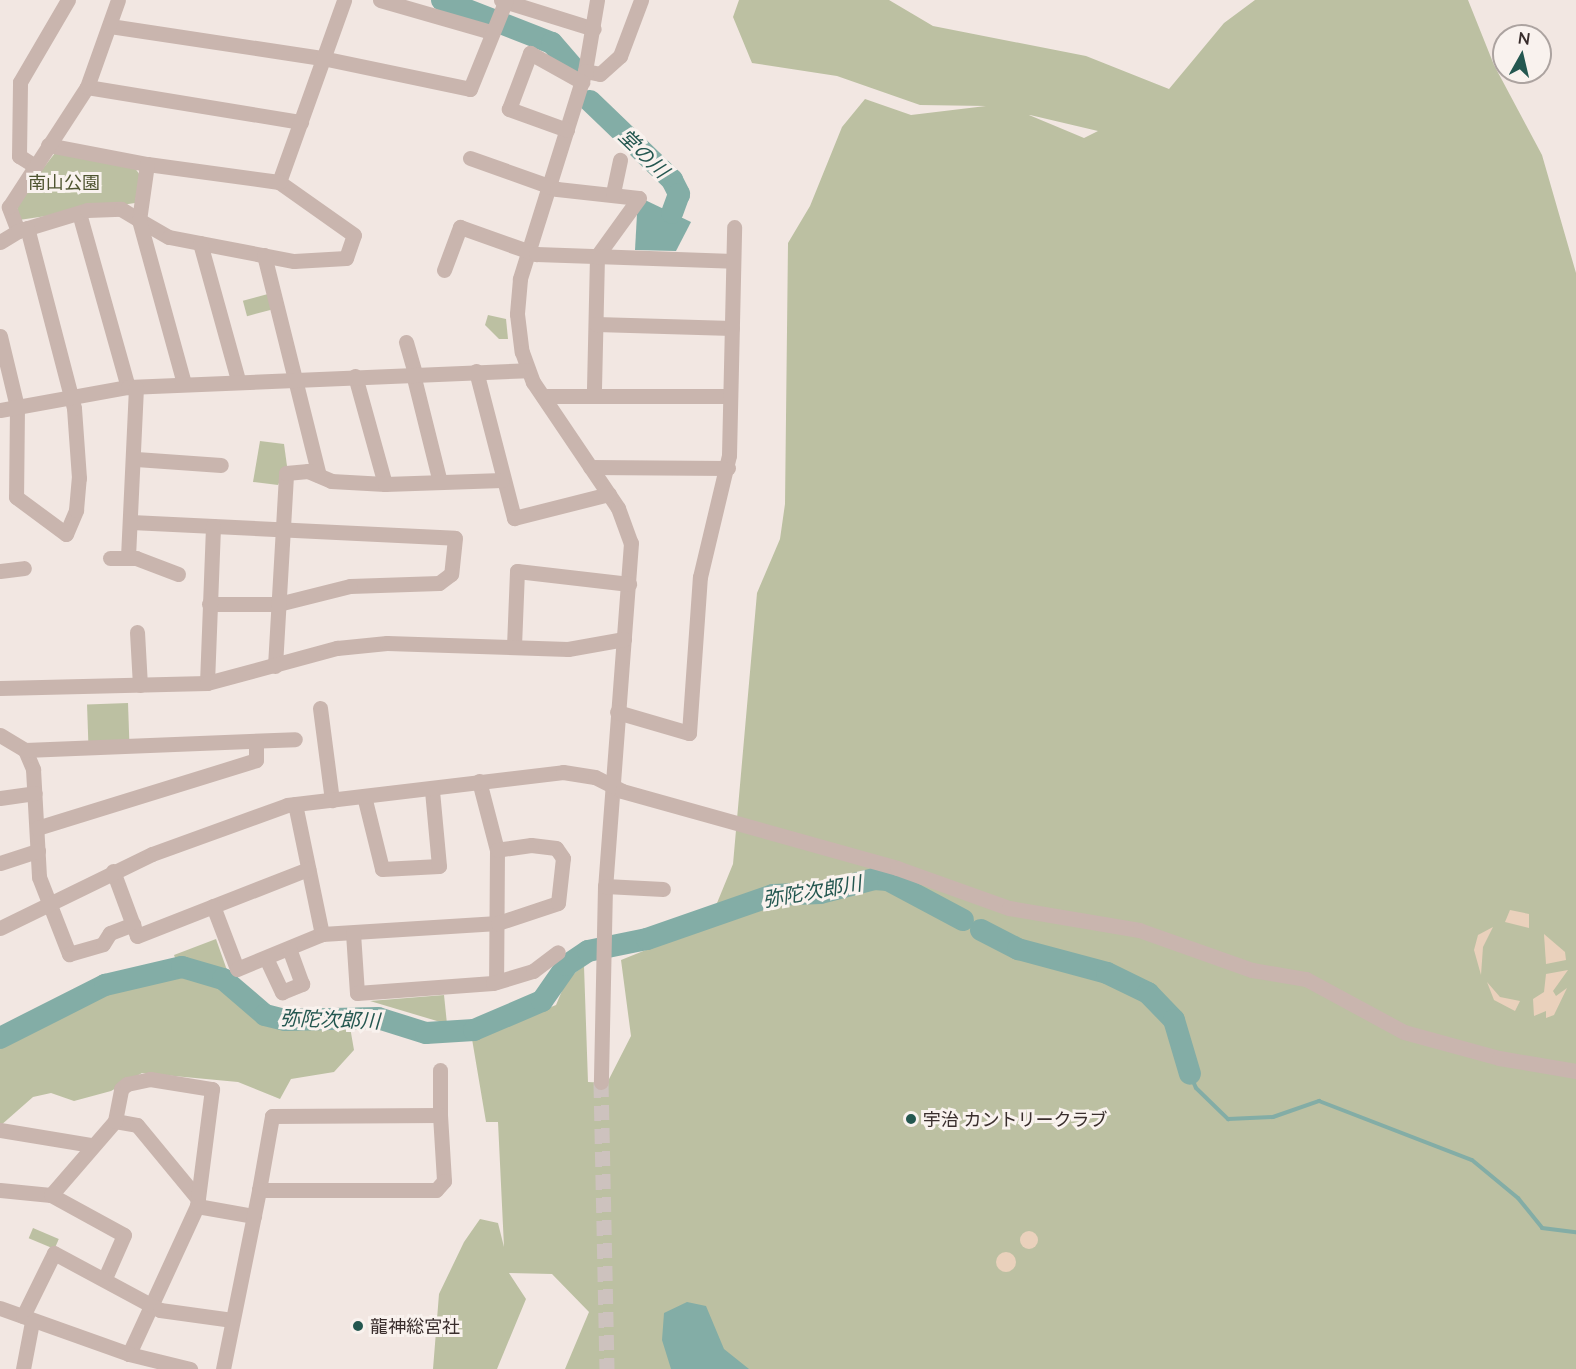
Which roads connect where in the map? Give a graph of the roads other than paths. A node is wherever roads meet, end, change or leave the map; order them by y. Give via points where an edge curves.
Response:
1 (68, 0) edge
2 (117, 0) edge
3 (344, 0) edge
4 (380, 0) edge
5 (597, 0) edge
6 (641, 0) edge
7 (401, 1) edge
8 (503, 2) edge
9 (110, 26) junction
10 (594, 29) junction
11 (492, 31) junction
12 (327, 59) junction
13 (583, 77) junction
14 (87, 87) junction
15 (301, 122) junction
16 (567, 130) junction
17 (48, 145) junction
18 (470, 158) dead end
19 (620, 160) dead end
20 (147, 164) junction
21 (35, 166) junction
22 (279, 182) junction
23 (549, 186) junction
24 (613, 193) junction
25 (79, 213) junction
26 (140, 220) junction
27 (734, 227) dead end
28 (22, 229) junction
29 (0, 242) edge
30 (200, 243) junction
31 (529, 251) junction
32 (264, 255) junction
33 (597, 256) junction
34 (733, 261) junction
35 (444, 270) dead end
36 (596, 324) junction
37 (732, 328) junction
38 (0, 336) edge
39 (406, 342) dead end
40 (528, 369) junction
41 (476, 371) junction
42 (414, 374) junction
43 (355, 376) junction
44 (297, 378) junction
45 (238, 380) junction
46 (184, 383) junction
47 (132, 387) junction
48 (594, 393) junction
49 (543, 396) junction
50 (730, 396) junction
51 (71, 399) junction
52 (17, 407) junction
53 (0, 410) edge
54 (136, 459) junction
55 (221, 465) dead end
56 (590, 466) junction
57 (728, 468) junction
58 (319, 475) junction
59 (502, 480) junction
60 (440, 482) junction
61 (385, 484) junction
62 (609, 494) junction
63 (131, 522) junction
64 (213, 526) junction
65 (283, 529) junction
66 (128, 557) junction
67 (110, 558) dead end
68 (24, 568) dead end
69 (0, 572) edge
70 (178, 574) dead end
71 (629, 584) junction
72 (209, 604) junction
73 (278, 604) junction
74 (137, 632) dead end
75 (624, 639) junction
76 (514, 646) junction
77 (275, 666) junction
78 (207, 683) junction
79 (140, 685) junction
80 (0, 688) edge
81 (320, 708) dead end
82 (617, 711) junction
83 (0, 735) edge
84 (296, 739) dead end
85 (256, 743) junction
86 (26, 750) junction
87 (479, 781) junction
88 (611, 785) junction
89 (432, 789) junction
90 (35, 793) junction
91 (364, 796) junction
92 (0, 798) edge
93 (332, 800) junction
94 (295, 804) junction
95 (37, 828) junction
96 (497, 850) junction
97 (38, 851) junction
98 (0, 863) edge
99 (308, 869) junction
100 (113, 871) junction
101 (605, 886) junction
102 (663, 890) dead end
103 (47, 901) junction
104 (213, 906) junction
105 (498, 923) junction
106 (133, 924) junction
107 (0, 928) edge
108 (353, 933) junction
109 (322, 934) junction
110 (289, 949) junction
111 (558, 952) dead end
112 (266, 958) junction
113 (496, 981) junction
114 (440, 1070) dead end
115 (1576, 1071) edge
116 (601, 1082) tunnel mouth
117 (440, 1115) junction
118 (115, 1121) junction
119 (0, 1130) edge
120 (92, 1145) junction
121 (0, 1190) edge
122 (259, 1190) junction
123 (51, 1195) junction
124 (197, 1203) junction
125 (254, 1216) junction
126 (105, 1278) junction
127 (149, 1304) junction
128 (0, 1308) edge
129 (27, 1319) junction
130 (232, 1320) junction
131 (129, 1354) junction
132 (23, 1369) edge
133 (190, 1369) edge
134 (223, 1369) edge

1 - 21 street via 20,82 19,156
2 - 9 street
3 - 12 street
4 - 7 street
5 - 10 street
6 - 13 street via 620,56 600,75
7 - 11 street
8 - 10 street
8 - 11 street
9 - 12 street
9 - 14 street
10 - 13 street
11 - 12 street via 470,89
12 - 15 street
13 - 16 street
13 - 16 street via 530,53 509,109
14 - 15 street
14 - 17 street
15 - 22 street
16 - 23 street
17 - 20 street
17 - 21 street
18 - 23 street
19 - 24 street
20 - 22 street
20 - 26 street
21 - 28 street via 9,207
22 - 32 street via 354,235 346,258 294,261
23 - 24 street
23 - 31 street
24 - 33 street via 639,198
25 - 26 street via 121,209
25 - 28 street
25 - 47 street
26 - 30 street via 169,237
26 - 46 street
27 - 34 street
28 - 29 street
28 - 51 street
30 - 32 street
30 - 45 street
31 - 33 street
31 - 35 street via 460,227
31 - 40 street via 517,314
32 - 44 street
33 - 34 street
33 - 36 street
34 - 37 street
36 - 37 street
36 - 48 street
37 - 50 street
38 - 52 street
39 - 42 street
40 - 41 street
40 - 49 street
41 - 42 street
41 - 59 street
42 - 43 street
42 - 60 street
43 - 44 street
43 - 61 street
44 - 45 street
44 - 58 street
45 - 46 street
46 - 47 street
47 - 51 street
47 - 54 street
48 - 49 street
48 - 50 street
49 - 56 street
50 - 57 street
51 - 52 street
51 - 52 street via 79,478 76,510 66,534 16,497
52 - 53 street
54 - 55 street
54 - 63 street
56 - 57 street
56 - 62 street
57 - 82 street via 700,577 689,733
58 - 61 street via 331,481
58 - 65 street via 286,473
59 - 60 street
59 - 62 street via 514,518
60 - 61 street
62 - 71 street via 631,543
63 - 64 street
63 - 66 street
64 - 65 street
64 - 72 street
65 - 73 street
65 - 73 street via 455,538 451,574 439,583 350,586
66 - 67 street
66 - 70 street
68 - 69 street
71 - 75 street
71 - 76 street via 517,571
72 - 73 street
72 - 78 street
73 - 77 street
74 - 79 street
75 - 76 street via 568,649
75 - 82 street
76 - 77 street via 387,643 337,648
77 - 78 street
78 - 79 street
79 - 80 street
81 - 93 street
82 - 88 street
83 - 86 street
84 - 85 street
85 - 86 street
85 - 95 street via 256,760
86 - 90 street
87 - 88 street via 563,772
87 - 89 street
87 - 96 street
88 - 101 street
88 - 115 street via 897,868 1009,908 1139,930 1252,970 1306,979 1404,1032 1499,1058
89 - 91 street
89 - 91 street via 439,866 382,869
90 - 92 street
90 - 95 street
91 - 93 street
93 - 94 street
94 - 99 street
94 - 100 street
95 - 97 street
96 - 105 street
96 - 105 street via 531,845 556,849 563,858 558,903
97 - 98 street
97 - 103 street
99 - 104 street
99 - 109 street
100 - 103 street
100 - 106 street
101 - 102 street
101 - 116 street
103 - 106 street via 69,954 103,944 110,933
103 - 107 street
104 - 106 street via 137,936
104 - 112 street via 237,969
105 - 108 street
105 - 113 street
108 - 109 street
108 - 113 street via 357,993
109 - 110 street
110 - 112 street
110 - 112 street via 302,984 282,992
111 - 113 street via 532,971
114 - 117 street
117 - 122 street via 272,1116
117 - 122 street via 444,1181 436,1190
118 - 120 street
118 - 124 street via 137,1125
118 - 124 street via 122,1089 133,1082 150,1079 212,1089
119 - 120 street
120 - 123 street
121 - 123 street
122 - 125 street
123 - 126 street via 124,1235
124 - 125 street
124 - 127 street
125 - 130 street
126 - 127 street
126 - 129 street via 54,1253
127 - 130 street
127 - 131 street
128 - 129 street
129 - 131 street
129 - 132 street
130 - 134 street
131 - 133 street

